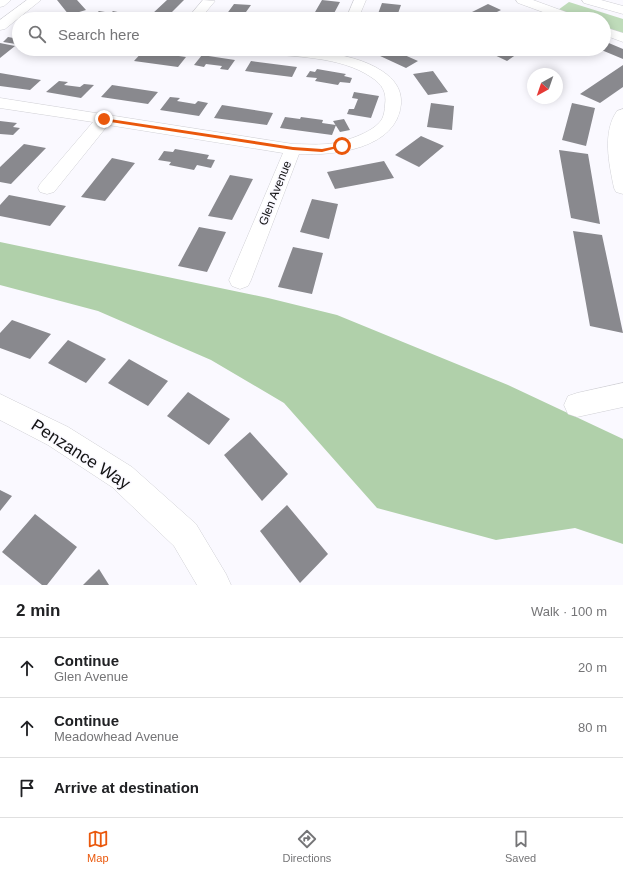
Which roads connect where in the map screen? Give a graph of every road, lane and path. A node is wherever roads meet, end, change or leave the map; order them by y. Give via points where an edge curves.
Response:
1 (5, 0) edge
2 (34, 0) edge
3 (209, 0) edge
4 (360, 0) edge
5 (522, 0) edge
6 (588, 0) edge
7 (0, 3) edge
8 (543, 8) junction
9 (623, 10) edge
10 (22, 12) edge
11 (199, 12) edge
12 (355, 12) edge
13 (536, 12) edge
14 (554, 12) edge
15 (12, 20) edge
16 (0, 26) edge
17 (611, 34) edge
18 (623, 38) edge
19 (340, 56) edge
20 (0, 103) edge
21 (623, 114) edge
22 (104, 119) junction
23 (293, 149) junction
24 (47, 188) dead end
25 (623, 188) edge
26 (240, 280) dead end
27 (623, 395) edge
28 (577, 405) dead end
29 (0, 406) edge
30 (215, 585) edge

1 - 7 street
2 - 10 street
3 - 11 street
4 - 12 street
5 - 8 street
6 - 9 street
8 - 13 street
8 - 14 street
15 - 16 street
17 - 18 street
19 - 23 street, Glen Avenue via 388,83 393,91 394,101 388,121 363,140 322,150
20 - 22 street
21 - 25 street via 619,121 617,146
22 - 23 street
22 - 24 street
23 - 26 street, Glen Avenue
27 - 28 street
29 - 30 street, Penzance Way via 58,436 122,477 185,535

